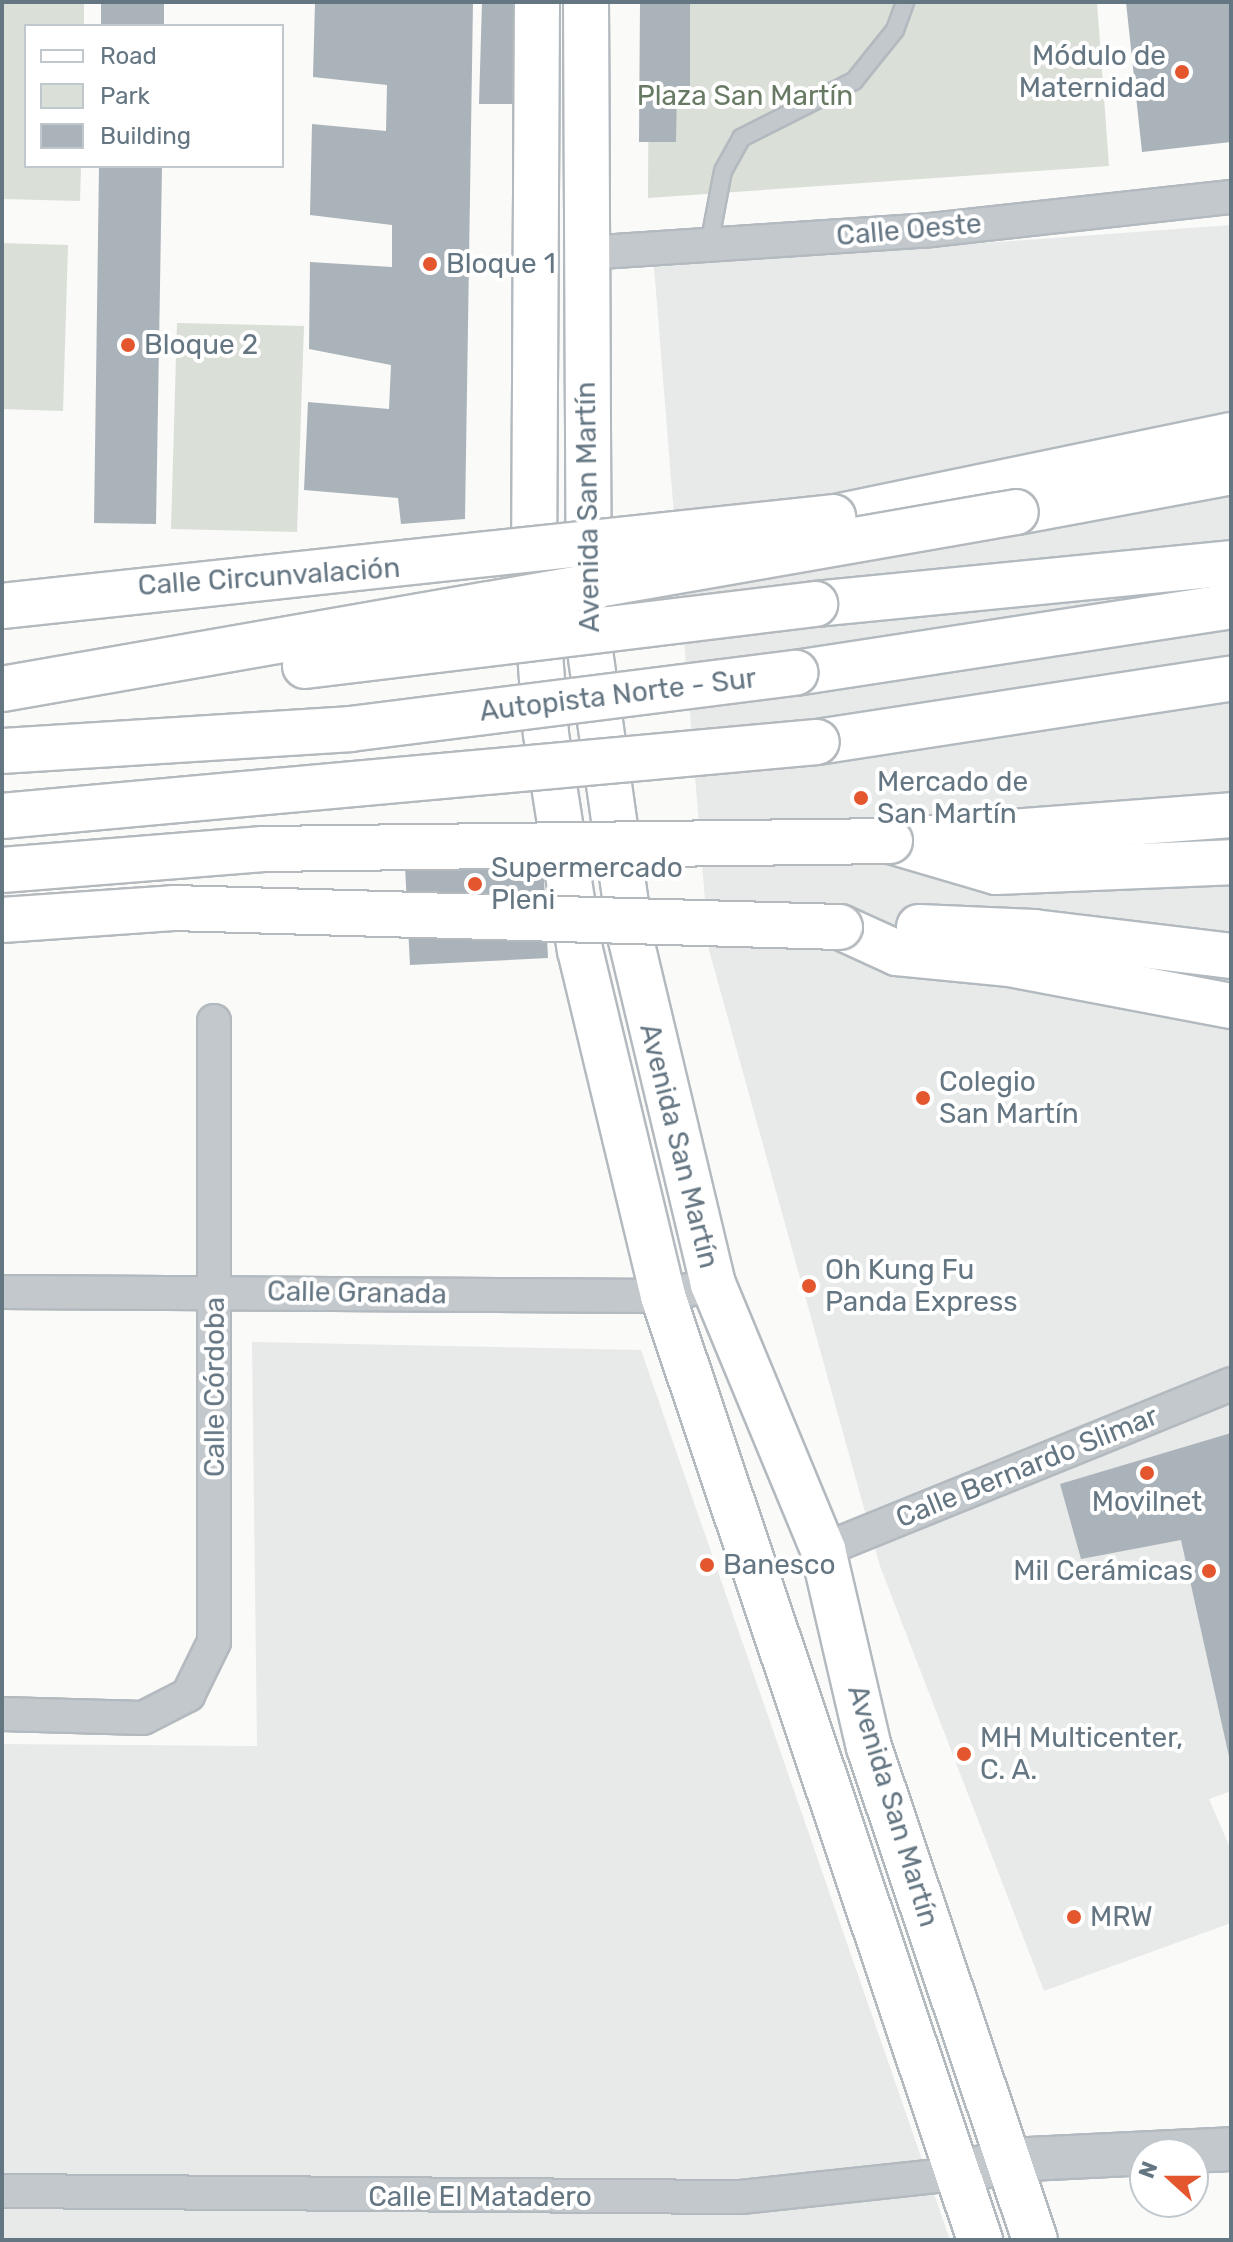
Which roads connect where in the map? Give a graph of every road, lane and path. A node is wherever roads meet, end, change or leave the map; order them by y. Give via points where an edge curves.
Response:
1 (537, 2) edge
2 (586, 2) edge
3 (905, 2) edge
4 (1231, 197) edge
5 (709, 245) junction
6 (586, 253) junction
7 (1231, 435) edge
8 (1231, 472) edge
9 (1016, 512) junction
10 (840, 516) junction
11 (1231, 563) edge
12 (534, 571) junction
13 (2, 585) edge
14 (2, 606) edge
15 (1231, 606) edge
16 (1231, 679) edge
17 (2, 690) edge
18 (2, 751) edge
19 (1231, 815) edge
20 (2, 816) edge
21 (890, 841) junction
22 (1231, 862) edge
23 (2, 870) edge
24 (2, 920) edge
25 (840, 927) junction
26 (1231, 956) edge
27 (1231, 1006) edge
28 (214, 1021) dead end
29 (713, 1284) junction
30 (215, 1291) junction
31 (2, 1292) edge
32 (663, 1296) junction
33 (1231, 1384) edge
34 (823, 1550) junction
35 (2, 1714) edge
36 (1231, 2149) edge
37 (1008, 2160) junction
38 (957, 2174) junction
39 (2, 2191) edge
40 (980, 2240) edge
41 (1035, 2240) edge

1 - 12 main road, Avenida San Martín
2 - 6 main road, Avenida San Martín
3 - 5 lane via 895,30 854,81 741,138 723,171
4 - 5 street, Calle Oeste
5 - 6 street, Calle Oeste
6 - 29 main road, Avenida San Martín via 586,569 597,728 639,978
7 - 10 main road
8 - 9 main road
9 - 10 main road via 975,504
9 - 17 main road, bridge
10 - 14 main road, bridge
11 - 17 main road, bridge via 815,604 412,656
12 - 13 street, Calle Circunvalación via 510,559 190,587
12 - 32 main road, Avenida San Martín via 560,844 602,1054
15 - 18 main road, Autopista Norte - Sur, bridge via 795,673 350,729
16 - 20 main road, bridge via 817,742
19 - 21 main road
21 - 22 main road via 996,872
21 - 23 main road, bridge via 263,849
24 - 25 main road, bridge via 173,908
25 - 26 main road via 1034,932
25 - 27 main road via 897,953 1009,964
28 - 30 street, Calle Córdoba
29 - 32 street, Calle Granada
29 - 34 main road, Avenida San Martín
30 - 31 street, Calle Granada
30 - 32 street, Calle Granada
30 - 35 street, Calle Córdoba via 214,1642 188,1695 143,1718
32 - 38 main road, Avenida San Martín
33 - 34 street, Calle Bernardo Slimar
34 - 37 main road, Avenida San Martín via 869,1747
36 - 37 street
37 - 38 street
37 - 41 main road, Avenida San Martín
38 - 39 street, Calle El Matadero via 741,2197
38 - 40 main road, Avenida San Martín

